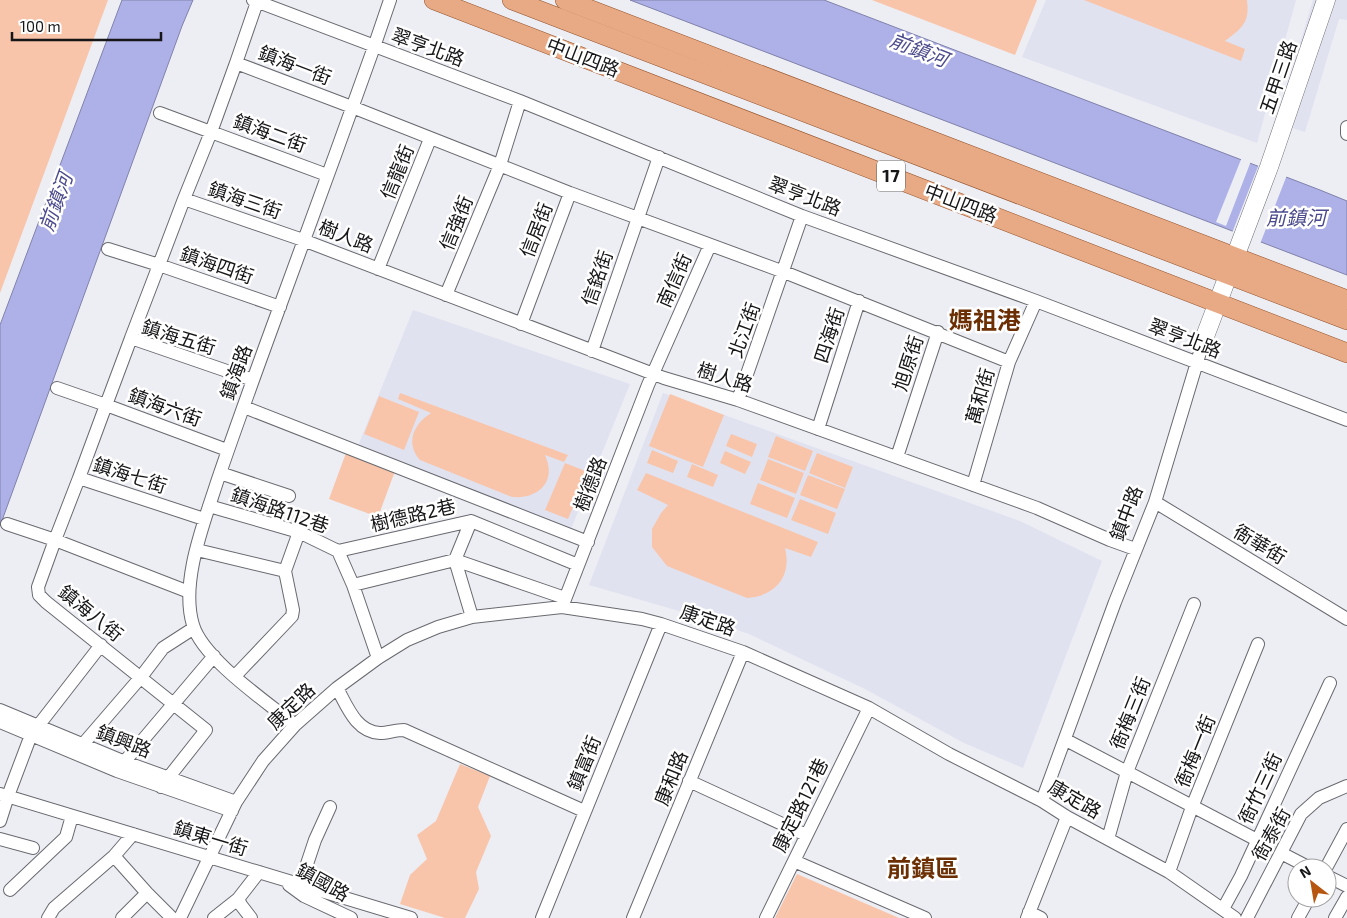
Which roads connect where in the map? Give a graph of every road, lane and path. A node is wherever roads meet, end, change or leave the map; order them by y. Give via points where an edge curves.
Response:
1 (390, 0) edge
2 (434, 0) edge
3 (470, 0) edge
4 (512, 0) edge
5 (565, 0) edge
6 (1326, 0) edge
7 (255, 1) edge
8 (374, 47) junction
9 (236, 63) junction
10 (520, 101) junction
11 (352, 107) junction
12 (160, 113) dead end
13 (1347, 127) edge
14 (211, 132) junction
15 (1347, 134) edge
16 (430, 138) junction
17 (659, 158) junction
18 (500, 165) junction
19 (327, 175) junction
20 (570, 193) junction
21 (184, 199) junction
22 (802, 216) junction
23 (637, 218) junction
24 (1242, 238) joint
25 (303, 240) junction
26 (710, 245) junction
27 (108, 249) dead end
28 (159, 264) junction
29 (378, 269) junction
30 (784, 272) junction
31 (1226, 281) junction
32 (446, 295) junction
33 (1347, 300) edge
34 (859, 301) junction
35 (1036, 301) junction
36 (280, 307) junction
37 (1347, 320) edge
38 (521, 324) junction
39 (938, 332) junction
40 (131, 338) junction
41 (1204, 338) joint
42 (1347, 340) edge
43 (592, 351) junction
44 (1347, 353) edge
45 (1009, 362) junction
46 (1197, 362) junction
47 (653, 374) junction
48 (253, 380) junction
49 (57, 388) dead end
50 (738, 400) junction
51 (106, 405) junction
52 (244, 407) junction
53 (1347, 420) edge
54 (818, 429) junction
55 (227, 450) junction
56 (897, 457) junction
57 (220, 473) junction
58 (79, 478) junction
59 (973, 486) junction
60 (289, 496) dead end
61 (1154, 502) junction
62 (209, 506) junction
63 (204, 519) junction
64 (470, 521) junction
65 (7, 524) dead end
66 (299, 532) junction
67 (55, 540) junction
68 (588, 542) junction
69 (1135, 549) junction
70 (197, 550) junction
71 (338, 551) junction
72 (455, 560) junction
73 (578, 565) junction
74 (285, 571) junction
75 (353, 585) junction
76 (189, 592) junction
77 (563, 602) junction
78 (1194, 604) dead end
79 (472, 617) junction
80 (1347, 619) edge
81 (661, 624) junction
82 (194, 628) junction
83 (1258, 644) dead end
84 (100, 645) junction
85 (743, 652) junction
86 (214, 656) junction
87 (378, 658) junction
88 (235, 676) junction
89 (141, 677) junction
90 (1330, 683) dead end
91 (337, 688) junction
92 (175, 704) junction
93 (869, 708) junction
94 (0, 710) edge
95 (0, 722) edge
96 (295, 725) junction
97 (34, 730) junction
98 (1066, 740) junction
99 (78, 750) junction
100 (121, 767) junction
101 (1127, 772) junction
102 (690, 782) junction
103 (165, 783) junction
104 (1347, 786) edge
105 (4, 795) edge
106 (1042, 802) junction
107 (1192, 806) junction
108 (234, 807) junction
109 (330, 807) dead end
110 (584, 811) junction
111 (72, 816) junction
112 (1067, 817) junction
113 (0, 821) edge
114 (1347, 829) edge
115 (133, 834) junction
116 (806, 835) junction
117 (0, 839) edge
118 (1108, 839) junction
119 (1257, 840) junction
120 (33, 848) dead end
121 (1281, 853) junction
122 (114, 856) junction
123 (209, 858) junction
124 (1291, 858) edge
125 (1331, 858) edge
126 (794, 861) junction
127 (259, 872) junction
128 (1169, 872) junction
129 (278, 878) junction
130 (300, 885) junction
131 (10, 890) dead end
132 (147, 893) junction
133 (1347, 897) edge
134 (238, 899) junction
135 (1223, 909) junction
136 (1032, 916) edge
137 (48, 918) edge
138 (122, 918) edge
139 (172, 918) edge
140 (180, 918) edge
141 (214, 918) edge
142 (251, 918) edge
143 (351, 918) edge
144 (411, 918) edge
145 (542, 918) edge
146 (633, 918) edge
147 (766, 918) edge
148 (925, 918) edge
149 (1234, 918) edge
150 (1247, 918) edge
151 (1336, 918) edge

1 - 8 street, 鎮海路
2 - 31 main road, 中山四路 / 17
3 - 31 main road, 中山四路 / 17
4 - 31 main road, 中山四路 / 17
5 - 31 main road, 中山四路 / 17
6 - 24 main road, 五甲三路
7 - 8 street, 翠亨北路
7 - 9 street
8 - 10 street, 翠亨北路
8 - 11 street, 鎮海路
9 - 11 street, 鎮海一街
9 - 14 street, 鎮海一街
10 - 17 street, 翠亨北路
10 - 18 street, 信強街
11 - 16 street, 信龍街
11 - 19 street, 鎮海路
12 - 14 street
13 - 15 street
14 - 19 street, 鎮海二街
14 - 21 street, 鎮海二街
16 - 18 street
16 - 29 street, 信龍街
17 - 22 street, 翠亨北路
17 - 23 street, 信銘街
18 - 20 street, 信居街
18 - 32 street, 信強街
19 - 25 street, 鎮海路
20 - 23 street
20 - 38 street, 信居街
21 - 25 street, 鎮海三街
21 - 28 street, 鎮海三街
22 - 30 street, 北江街
22 - 35 street, 翠亨北路
23 - 26 street, 南信街
23 - 43 street, 信銘街
24 - 31 main road, 鎮中路
25 - 29 street, 樹人路
25 - 36 street, 鎮海路
26 - 30 street
26 - 47 street, 南信街
27 - 28 street
28 - 36 street, 鎮海四街
28 - 40 street, 鎮海四街
29 - 32 street, 樹人路
30 - 34 street, 四海街
30 - 50 street, 北江街
31 - 33 main road, 中山四路 / 17
31 - 37 main road, 中山四路 / 17
31 - 41 main road, 鎮中路
31 - 42 main road, 中山四路 / 17
31 - 44 main road, 中山四路 / 17
32 - 38 street, 樹人路
34 - 39 street, 旭原街
34 - 54 street, 四海街
35 - 45 street
35 - 46 street, 翠亨北路
36 - 48 street, 鎮海路
38 - 43 street, 樹人路
39 - 45 street, 萬和街
39 - 56 street, 旭原街
40 - 48 street, 鎮海五街
40 - 51 street, 鎮海五街
41 - 46 street, 鎮中路
43 - 47 street, 樹人路
45 - 59 street, 萬和街
46 - 53 street, 翠亨北路
46 - 61 street, 鎮中路
47 - 50 street, 樹人路
47 - 68 street, 樹德路
48 - 52 street, 鎮海路
49 - 51 street
50 - 54 street, 樹人路
51 - 55 street, 鎮海六街
51 - 58 street, 鎮海六街
52 - 55 street, 鎮海路
52 - 68 street
54 - 56 street, 樹人路
55 - 57 street, 鎮海路
56 - 59 street, 樹人路
57 - 60 street
57 - 62 street, 鎮海路
58 - 63 street, 鎮海七街
58 - 67 street, 鎮海七街
59 - 69 street, 樹人路 via 1037,508
61 - 69 street, 鎮中路
61 - 80 street, 衙華街
62 - 63 street, 鎮海路
62 - 66 street, 鎮海路112巷
63 - 70 street, 鎮海路
64 - 71 street, 樹德路2巷
64 - 72 street
64 - 73 street, 樹德路2巷
65 - 67 street
66 - 71 street, 鎮海路112巷
66 - 74 street
67 - 76 street
67 - 84 street, 鎮海八街 via 38,587 39,595
68 - 73 street, 樹德路
69 - 98 street, 鎮中路
70 - 74 street
70 - 76 street, 鎮海路
71 - 75 street
72 - 75 street
72 - 77 street
72 - 79 street
73 - 77 street, 樹德路
74 - 88 street via 292,616
75 - 87 street
76 - 82 street, 鎮海路 via 188,608
77 - 79 street, 康定路
77 - 81 street, 康定路
78 - 101 street, 衙梅三街
79 - 87 street, 康定路 via 415,637
81 - 85 street, 康定路
81 - 110 street, 鎮富街
82 - 86 street, 鎮海路 via 205,648
82 - 89 street via 163,648
83 - 107 street, 衙梅一街
84 - 89 street, 鎮海八街
84 - 97 street
85 - 93 street, 康定路
85 - 102 street, 康和路
86 - 88 street, 鎮海路
86 - 92 street
87 - 91 street, 康定路
88 - 96 street, 鎮海路
89 - 92 street, 鎮海八街
89 - 99 street
90 - 119 street, 衙竹三街
91 - 96 street, 康定路
91 - 110 street via 353,718 362,727 381,733 404,730
92 - 100 street
92 - 103 street, 鎮海八街 via 206,730
93 - 106 street, 康定路
93 - 116 street, 康定路121巷
94 - 97 street, 鎮興路
95 - 97 street, 鎮興路
96 - 108 street, 康定路 via 263,761
97 - 99 street, 鎮興路
97 - 105 street
98 - 101 street
98 - 106 street, 鎮中路
99 - 100 street, 鎮興路
100 - 103 street, 鎮興路
101 - 107 street
101 - 118 street, 衙梅三街
102 - 116 street
102 - 146 street, 康和路
103 - 108 street, 鎮興路
104 - 121 street, 衙泰街 via 1319,798 1301,814
105 - 111 street, 鎮東一街
105 - 113 street
106 - 112 street, 康定路
107 - 119 street
107 - 128 street, 衙梅一街
108 - 123 street, 康定路
109 - 130 street
110 - 145 street, 鎮富街
111 - 115 street, 鎮東一街
111 - 131 street via 66,837
112 - 118 street, 康定路
112 - 136 street
114 - 125 street
115 - 122 street
115 - 123 street, 鎮東一街
116 - 126 street, 康定路121巷
117 - 120 street
118 - 128 street, 康定路
119 - 135 street, 衙竹三街
121 - 124 street
121 - 150 street, 衙泰街
122 - 132 street
122 - 137 street via 54,908
123 - 127 street, 鎮東一街
123 - 140 street, 康定路
126 - 147 street, 康定路121巷
126 - 148 street
127 - 129 street, 鎮東一街
127 - 134 street
128 - 135 street, 康定路
129 - 130 street, 鎮東一街
129 - 143 street, 鎮國路 via 304,896
130 - 144 street, 鎮東一街
132 - 138 street
132 - 139 street
133 - 151 street
134 - 141 street
134 - 142 street
135 - 149 street, 康定路

